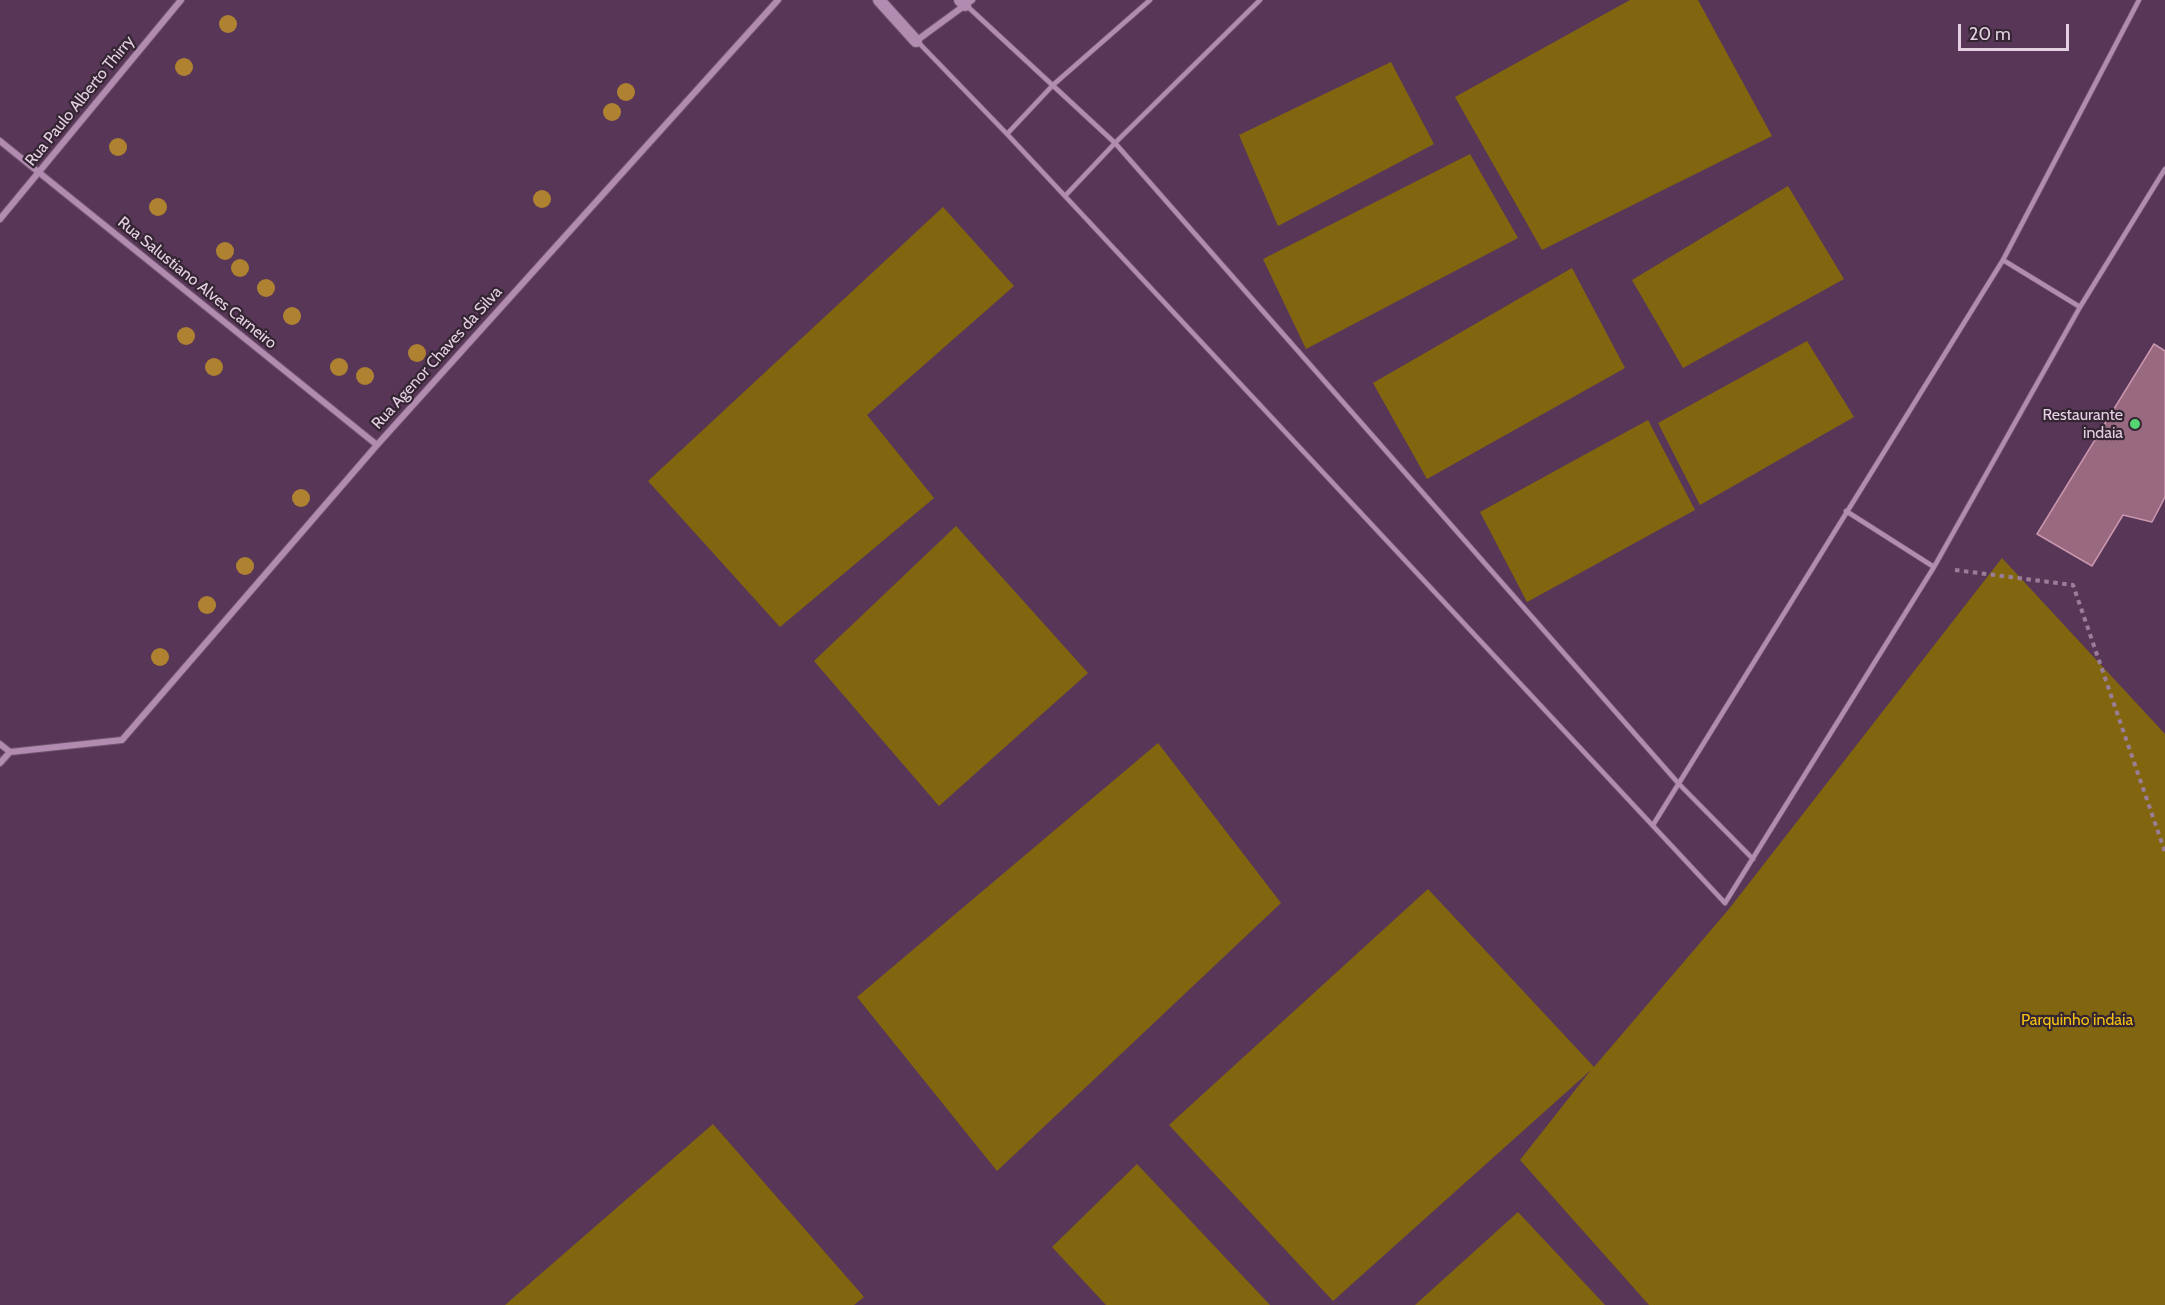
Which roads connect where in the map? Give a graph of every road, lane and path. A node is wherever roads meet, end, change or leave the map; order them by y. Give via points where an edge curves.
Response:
1 (181, 0) edge
2 (778, 0) edge
3 (879, 0) edge
4 (1150, 0) edge
5 (1260, 0) edge
6 (2139, 0) edge
7 (965, 2) edge
8 (916, 41) junction
9 (1053, 85) junction
10 (1007, 134) junction
11 (0, 141) edge
12 (1115, 143) junction
13 (2165, 169) edge
14 (39, 172) junction
15 (1065, 196) junction
16 (0, 219) edge
17 (2003, 260) junction
18 (2080, 307) junction
19 (377, 445) junction
20 (1846, 511) junction
21 (1934, 567) junction
22 (0, 744) edge
23 (10, 752) junction
24 (0, 763) edge
25 (1679, 784) junction
26 (1653, 825) junction
27 (2165, 852) edge
28 (1753, 859) junction

1 - 14 street, Rua Paulo Alberto Thirry
2 - 19 street, Rua Agenor Chaves da Silva
3 - 8 street
4 - 9 lane
5 - 12 lane
6 - 17 lane
7 - 8 street
7 - 9 lane
8 - 10 lane
9 - 10 lane
9 - 12 lane
10 - 15 lane
11 - 14 street, Rua Salustiano Alves Carneiro
12 - 15 lane
12 - 25 lane
13 - 18 lane
14 - 16 street, Rua Paulo Alberto Thirry
14 - 19 street, Rua Salustiano Alves Carneiro
15 - 26 lane
17 - 18 lane
17 - 20 lane
18 - 21 lane
19 - 23 street, Rua Agenor Chaves da Silva via 122,740
20 - 21 lane
20 - 25 lane
21 - 27 path via 2073,585
21 - 28 lane
22 - 23 street
23 - 24 street
25 - 26 lane
25 - 28 lane
26 - 28 lane via 1725,903

